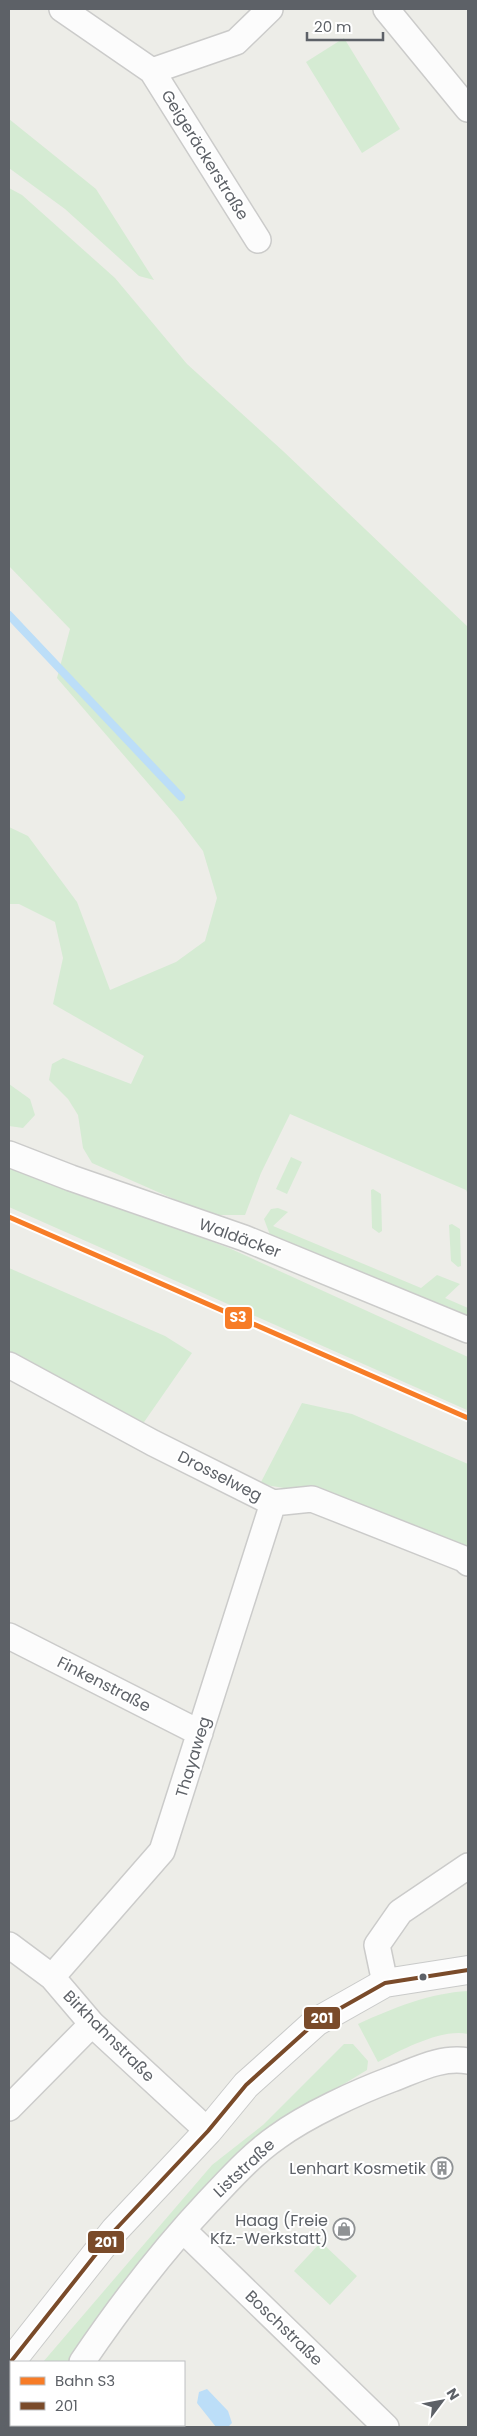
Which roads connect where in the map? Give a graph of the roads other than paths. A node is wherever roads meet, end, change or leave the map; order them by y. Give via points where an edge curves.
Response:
1 (62, 9) edge
2 (270, 9) edge
3 (386, 9) edge
4 (152, 71) junction
5 (468, 109) edge
6 (258, 240) dead end
7 (9, 1154) edge
8 (468, 1330) edge
9 (9, 1365) edge
10 (273, 1503) junction
11 (468, 1563) edge
12 (9, 1636) edge
13 (200, 1733) junction
14 (468, 1866) edge
15 (9, 1944) edge
16 (468, 1970) edge
17 (52, 1977) junction
18 (385, 1983) junction
19 (92, 2024) junction
20 (468, 2061) edge
21 (9, 2108) edge
22 (208, 2131) junction
23 (182, 2230) junction
24 (11, 2361) edge
25 (83, 2361) edge
26 (386, 2427) edge

1 - 4 street, Geigeräckerstraße
2 - 4 street, Geigeräckerstraße via 236,42
3 - 5 street
4 - 6 street, Geigeräckerstraße
7 - 8 street, Waldäcker via 244,1238
9 - 10 street, Drosselweg
10 - 11 street, Drosselweg via 312,1499
10 - 13 street, Thayaweg
12 - 13 street, Finkenstraße
13 - 17 street, Thayaweg via 162,1852
14 - 18 street via 400,1912 377,1945
15 - 17 street, Birkhahnstraße
16 - 18 street
17 - 19 street, Birkhahnstraße
18 - 22 street via 316,2022 246,2085
19 - 21 street
19 - 22 street, Birkhahnstraße
20 - 23 street, Liststraße via 444,2060 380,2083 278,2136 238,2169
22 - 24 street via 115,2230
23 - 25 street, Liststraße via 125,2299
23 - 26 street, Boschstraße

